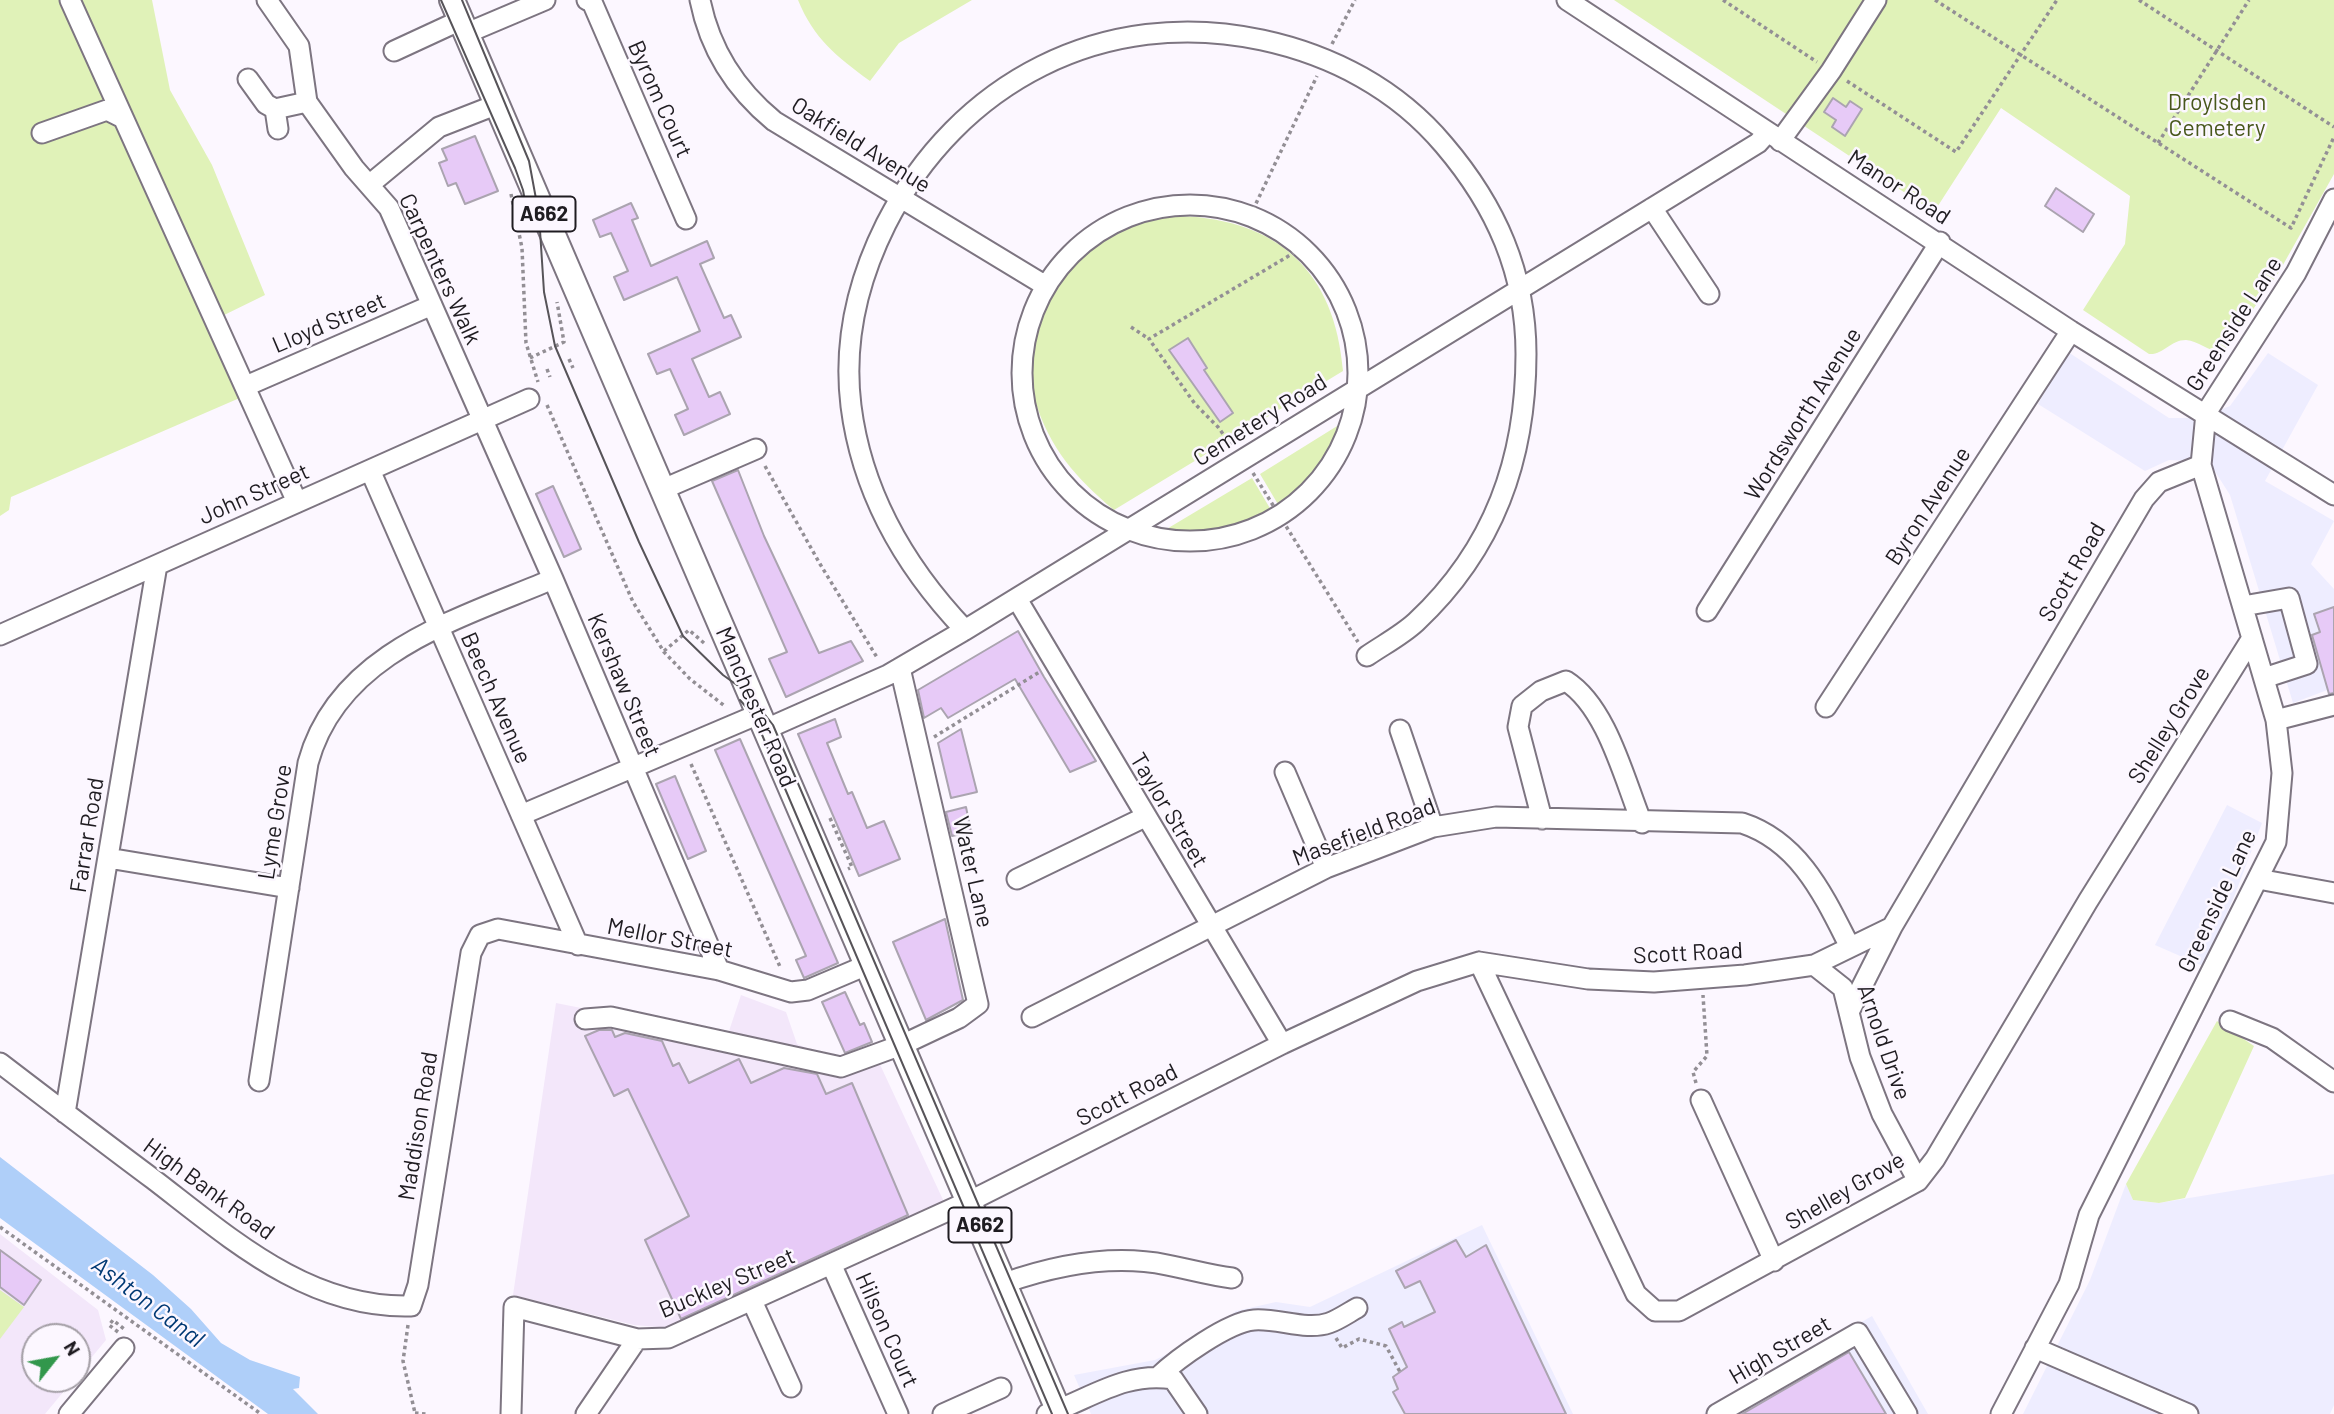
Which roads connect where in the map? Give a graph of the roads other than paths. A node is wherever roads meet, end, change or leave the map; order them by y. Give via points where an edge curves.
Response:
1 (70, 0) edge
2 (267, 0) edge
3 (545, 0) edge
4 (587, 0) edge
5 (700, 0) edge
6 (1567, 0) edge
7 (1876, 0) edge
8 (460, 18) edge
9 (394, 51) dead end
10 (248, 79) dead end
11 (307, 102) junction
12 (498, 104) junction
13 (275, 109) junction
14 (121, 117) junction
15 (278, 129) dead end
16 (42, 134) dead end
17 (1773, 136) junction
18 (369, 186) junction
19 (900, 198) junction
20 (2334, 199) edge
21 (1652, 208) junction
22 (686, 219) dead end
23 (1940, 242) junction
24 (1046, 286) junction
25 (1521, 288) junction
26 (1709, 294) dead end
27 (432, 305) junction
28 (2071, 331) junction
29 (246, 386) junction
30 (1356, 390) junction
31 (538, 395) road end
32 (2206, 413) junction
33 (482, 420) junction
34 (756, 449) road end
35 (2201, 465) junction
36 (370, 470) junction
37 (661, 490) junction
38 (2334, 495) edge
39 (296, 502) junction
40 (1126, 532) junction
41 (157, 565) junction
42 (553, 579) junction
43 (1017, 599) junction
44 (2243, 606) junction
45 (1707, 611) dead end
46 (439, 628) junction
47 (965, 630) junction
48 (0, 635) edge
49 (2252, 638) junction
50 (1367, 656) road end
51 (894, 672) junction
52 (2264, 678) junction
53 (2334, 705) edge
54 (1826, 708) dead end
55 (2276, 720) junction
56 (763, 721) junction
57 (1400, 730) dead end
58 (633, 768) junction
59 (1285, 772) dead end
60 (521, 816) junction
61 (1145, 817) junction
62 (1542, 819) junction
63 (1642, 823) junction
64 (1433, 827) junction
65 (108, 858) junction
66 (1326, 868) junction
67 (1017, 879) dead end
68 (2258, 879) junction
69 (289, 888) junction
70 (2334, 894) edge
71 (1210, 926) junction
72 (1892, 927) junction
73 (578, 945) junction
74 (1850, 947) junction
75 (471, 953) joint
76 (1479, 962) junction
77 (867, 965) junction
78 (1814, 965) junction
79 (719, 970) junction
80 (1849, 1012) junction
81 (1032, 1017) dead end
82 (585, 1020) dead end
83 (2230, 1021) dead end
84 (904, 1044) junction
85 (1282, 1044) junction
86 (0, 1063) edge
87 (259, 1081) dead end
88 (2334, 1082) edge
89 (1700, 1100) road end
90 (65, 1113) junction
91 (1918, 1181) junction
92 (969, 1201) junction
93 (1774, 1261) junction
94 (832, 1266) junction
95 (1232, 1278) dead end
96 (1005, 1283) junction
97 (752, 1301) junction
98 (411, 1306) joint
99 (1357, 1308) dead end
100 (637, 1339) junction
101 (124, 1348) dead end
102 (2035, 1348) junction
103 (1158, 1377) junction
104 (791, 1387) dead end
105 (1001, 1388) dead end
106 (1055, 1413) edge
107 (69, 1414) edge
108 (511, 1414) edge
109 (586, 1414) edge
110 (898, 1414) edge
111 (943, 1414) edge
112 (1197, 1414) edge
113 (1717, 1414) edge
114 (1908, 1414) edge
115 (2001, 1414) edge
116 (2188, 1414) edge

1 - 14 street
2 - 11 street, Carpenters Walk via 299,46
3 - 8 street
4 - 22 street, Byrom Court via 592,2
5 - 19 street, Oakfield Avenue via 710,38 747,97 791,134
6 - 17 street, Manor Road
7 - 17 street, Cemetery Road via 1831,71
8 - 9 street
8 - 12 main road, Manchester Road / A662
10 - 13 street
11 - 13 street
11 - 18 street, Carpenters Walk
12 - 18 street via 439,127
12 - 37 main road, Manchester Road / A662
13 - 15 street
14 - 16 street via 107,110
14 - 29 street
17 - 21 street, Cemetery Road
17 - 23 street, Manor Road
18 - 27 street, Carpenters Walk via 389,208
19 - 24 street, Oakfield Avenue
19 - 25 street via 930,153 957,125 1019,77 1086,48 1127,37 1213,33 1282,44 1325,58 1388,94 1436,136 1488,207
19 - 47 street via 856,298 850,402 864,467 895,539 919,578
20 - 32 street, Greenside Lane via 2296,273
21 - 25 street, Cemetery Road
21 - 26 street
23 - 28 street, Manor Road
23 - 45 street, Wordsworth Avenue
24 - 30 street via 1083,239 1124,217 1149,209 1193,205 1250,216 1276,229 1322,270 1340,303 1351,342
24 - 40 street via 1024,348 1022,381 1035,435 1066,485
25 - 30 street, Cemetery Road
25 - 50 street via 1526,379 1520,438 1509,484 1481,542 1455,580 1413,625
27 - 29 street, Lloyd Street
27 - 33 street, Carpenters Walk
28 - 32 street, Manor Road
28 - 54 street, Byron Avenue
29 - 39 street
30 - 40 street, Cemetery Road
30 - 40 street via 1339,452 1306,498 1279,517 1250,531 1200,542 1157,540
31 - 33 street, John Street
32 - 35 street, Greenside Lane
32 - 38 street, Manor Road
33 - 36 street, John Street
33 - 42 street, Kershaw Street
34 - 37 street
35 - 44 street, Greenside Lane
35 - 72 street, Scott Road via 2160,482 2144,499
36 - 39 street, John Street
36 - 46 street, Beech Avenue
37 - 56 main road, Manchester Road / A662
39 - 41 street, John Street
40 - 43 street, Cemetery Road
41 - 48 street, John Street
41 - 65 street, Farrar Road
42 - 46 street, Lyme Grove
42 - 58 street, Kershaw Street
43 - 47 street, Cemetery Road
43 - 61 street, Taylor Street
44 - 49 street, Greenside Lane
44 - 52 street via 2290,598 2307,664
46 - 60 street, Beech Avenue
46 - 69 street, Lyme Grove via 392,653 356,681 322,728 308,763
47 - 51 street, Cemetery Road
49 - 52 street, Greenside Lane
49 - 91 street, Shelley Grove
51 - 56 street, Cemetery Road
51 - 84 street, Water Lane via 919,746 978,1004
52 - 55 street, Greenside Lane
53 - 55 street
55 - 68 street, Greenside Lane via 2282,773 2276,842
56 - 58 street, Cemetery Road via 683,746
56 - 77 main road, Manchester Road / A662
57 - 64 street
58 - 60 street, Cemetery Road
58 - 79 street, Kershaw Street
59 - 66 street
60 - 73 street, Beech Avenue
61 - 67 street
61 - 71 street, Taylor Street
62 - 63 street, Masefield Road
62 - 63 street via 1518,727 1522,706 1541,691 1566,681 1581,691 1599,716
62 - 64 street, Masefield Road via 1496,817
63 - 74 street, Masefield Road via 1742,823 1766,831 1786,846 1822,890
64 - 66 street, Masefield Road
65 - 69 street
65 - 90 street, Farrar Road
66 - 71 street, Masefield Road
68 - 70 street
68 - 102 street, Greenside Lane via 2089,1215 2068,1284
69 - 87 street, Lyme Grove
71 - 81 street, Masefield Road
71 - 85 street, Taylor Street
72 - 74 street, Scott Road
72 - 80 street
73 - 75 street, Mellor Street via 498,929 480,935
73 - 79 street, Mellor Street
74 - 78 street, Scott Road
75 - 98 street, Maddison Road
76 - 78 street, Scott Road via 1588,979 1654,982
76 - 85 street, Scott Road via 1417,981
76 - 93 street, Shelley Grove via 1636,1294 1655,1311 1679,1311
77 - 79 street, Mellor Street via 808,990 791,992
77 - 84 main road, Manchester Road / A662
78 - 80 street, Arnold Drive via 1843,988
80 - 91 street, Arnold Drive via 1882,1114
82 - 84 street via 611,1017 841,1067
83 - 88 street via 2272,1038
84 - 92 main road, Manchester Road / A662
85 - 92 street, Scott Road
86 - 90 street, High Bank Road
89 - 93 street
90 - 98 street, High Bank Road via 282,1273 359,1303
91 - 93 street, Shelley Grove
92 - 94 street, Buckley Street
92 - 96 main road, Manchester Road / A662
94 - 97 street, Buckley Street
94 - 110 street, Hilson Court
95 - 96 street via 1166,1264 1113,1261 1056,1266
96 - 106 main road, Manchester Road / A662
97 - 100 street, Buckley Street via 668,1338
97 - 104 street
99 - 103 street via 1328,1324 1250,1320 1174,1361
100 - 108 street, Buckley Street via 514,1307
100 - 109 street
101 - 107 street
102 - 115 street, Greenside Lane
102 - 116 street
103 - 106 street via 1114,1384
103 - 112 street via 1173,1379
105 - 111 street
113 - 114 street, High Street via 1858,1333

